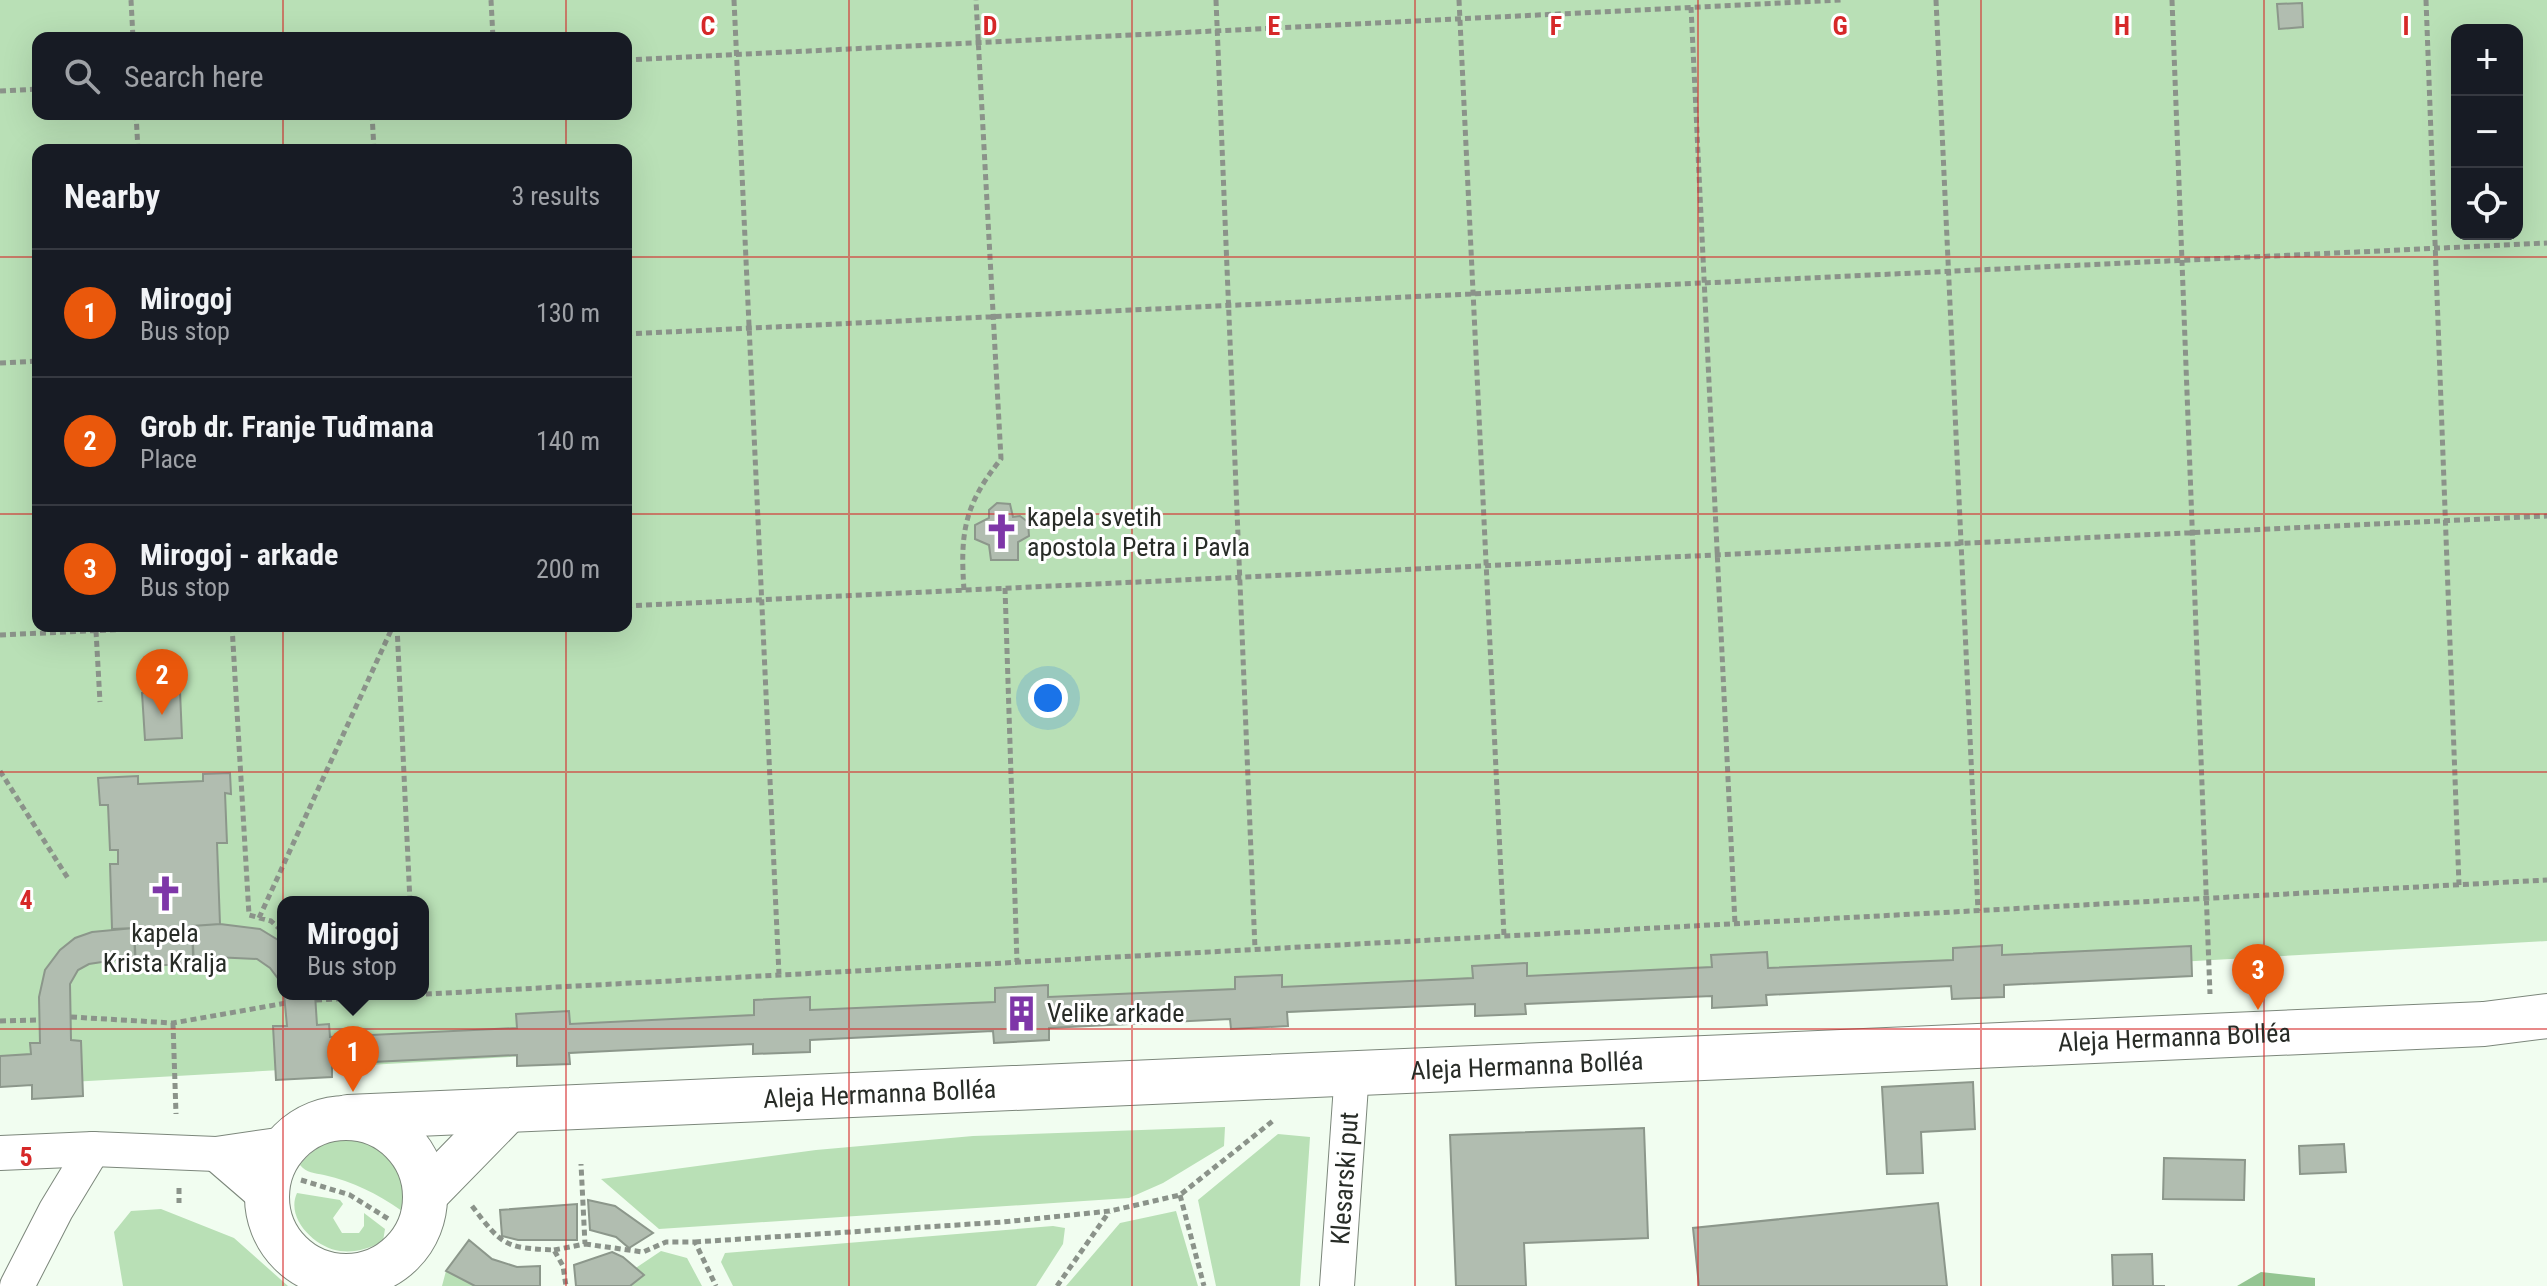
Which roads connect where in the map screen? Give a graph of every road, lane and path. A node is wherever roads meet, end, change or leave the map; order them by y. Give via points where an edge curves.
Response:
1 (131, 0) edge
2 (491, 0) edge
3 (734, 0) edge
4 (976, 0) edge
5 (1216, 0) edge
6 (1459, 0) edge
7 (1842, 0) edge
8 (1936, 0) edge
9 (2172, 0) edge
10 (2426, 0) edge
11 (1691, 7) junction
12 (1460, 19) junction
13 (1217, 31) junction
14 (133, 32) edge
15 (493, 32) edge
16 (978, 43) junction
17 (737, 54) junction
18 (632, 60) edge
19 (32, 89) edge
20 (0, 91) edge
21 (136, 120) edge
22 (372, 120) edge
23 (138, 144) edge
24 (374, 144) edge
25 (2547, 243) edge
26 (2435, 249) junction
27 (2182, 261) junction
28 (1948, 271) junction
29 (1704, 283) junction
30 (1473, 294) junction
31 (1229, 305) junction
32 (993, 317) junction
33 (749, 328) junction
34 (632, 334) edge
35 (32, 361) edge
36 (0, 363) edge
37 (2547, 516) edge
38 (2444, 521) junction
39 (2193, 533) junction
40 (1960, 543) junction
41 (1717, 555) junction
42 (1486, 566) junction
43 (1240, 577) junction
44 (1005, 588) junction
45 (964, 590) junction
46 (762, 599) junction
47 (632, 606) edge
48 (72, 632) edge
49 (96, 632) edge
50 (232, 632) edge
51 (392, 632) edge
52 (395, 632) edge
53 (0, 635) edge
54 (100, 702) dead end
55 (0, 771) edge
56 (69, 880) dead end
57 (2547, 880) edge
58 (2459, 885) junction
59 (410, 896) edge
60 (2207, 898) junction
61 (1978, 911) junction
62 (259, 918) junction
63 (1735, 924) junction
64 (277, 926) edge
65 (1504, 936) junction
66 (1255, 949) junction
67 (1017, 962) junction
68 (779, 975) junction
69 (429, 993) edge
70 (286, 1003) dead end
71 (2211, 1007) dead end
72 (2547, 1016) edge
73 (71, 1017) dead end
74 (39, 1020) dead end
75 (0, 1021) edge
76 (1352, 1071) junction
77 (1281, 1109) dead end
78 (507, 1111) junction
79 (348, 1117) junction
80 (93, 1149) junction
81 (0, 1153) edge
82 (216, 1154) junction
83 (581, 1164) dead end
84 (282, 1173) junction
85 (1180, 1195) junction
86 (471, 1205) dead end
87 (1110, 1211) junction
88 (406, 1240) edge
89 (695, 1242) junction
90 (585, 1244) junction
91 (554, 1250) junction
92 (319, 1278) edge
93 (17, 1286) edge
94 (566, 1286) edge
95 (716, 1286) edge
96 (1057, 1286) edge
97 (1204, 1286) edge
98 (1337, 1286) edge

1 - 14 path
2 - 15 path
3 - 17 path
4 - 16 path
5 - 13 path
6 - 12 path
7 - 11 path
8 - 28 path
9 - 27 path
10 - 26 path
11 - 12 path
11 - 29 path
12 - 13 path
12 - 30 path
13 - 16 path
13 - 31 path
16 - 17 path
16 - 32 path
17 - 18 path
17 - 33 path
19 - 20 path
21 - 23 path
22 - 24 path
25 - 26 path
26 - 27 path
26 - 38 path
27 - 28 path
27 - 39 path
28 - 29 path
28 - 40 path
29 - 30 path
29 - 41 path
30 - 31 path
30 - 42 path
31 - 32 path
31 - 43 path
32 - 33 path
32 - 45 path via 1001,459 983,482 962,531
33 - 34 path
33 - 46 path
35 - 36 path
37 - 38 path
38 - 39 path
38 - 58 path
39 - 40 path
39 - 60 path
40 - 41 path
40 - 61 path
41 - 42 path
41 - 63 path
42 - 43 path
42 - 65 path
43 - 44 path
43 - 66 path
44 - 45 path
44 - 67 path
45 - 46 path
46 - 47 path
46 - 68 path
48 - 53 path
49 - 54 path
50 - 62 path via 249,915
51 - 62 path
52 - 59 path
55 - 56 path
57 - 58 path
58 - 60 path
60 - 61 path
60 - 71 path
61 - 63 path
62 - 64 path
63 - 65 path
65 - 66 path
66 - 67 path
67 - 68 path
68 - 69 path
70 - 73 path via 173,1023
72 - 76 main road, Aleja Hermanna Bolléa via 2469,1024
74 - 75 path
76 - 78 main road, Aleja Hermanna Bolléa
76 - 98 street, Klesarski put
77 - 85 path
78 - 79 main road, Aleja Hermanna Bolléa
78 - 88 main road
79 - 84 main road, Aleja Hermanna Bolléa via 314,1125
79 - 88 main road via 391,1132 406,1146 423,1178
80 - 81 street
80 - 82 street
80 - 93 street
82 - 84 street
82 - 84 street
83 - 90 path
84 - 88 path via 350,1195
84 - 92 main road via 268,1218 280,1243
85 - 87 path
85 - 97 path
86 - 91 path via 496,1237 515,1248
87 - 89 path
87 - 96 path
88 - 92 main road via 378,1271
89 - 90 path via 666,1242 643,1252
89 - 95 path
90 - 91 path
91 - 94 path

